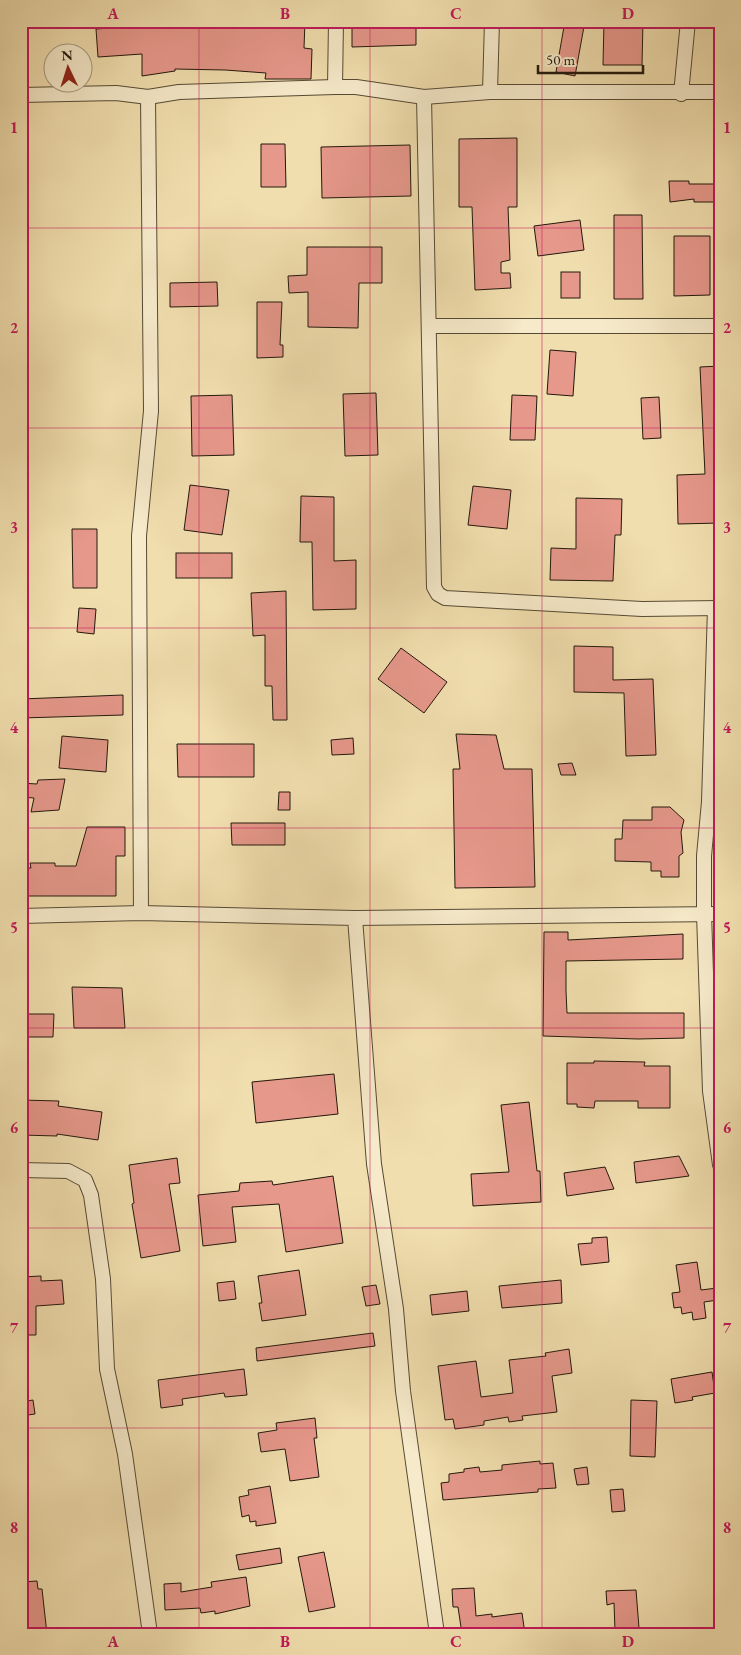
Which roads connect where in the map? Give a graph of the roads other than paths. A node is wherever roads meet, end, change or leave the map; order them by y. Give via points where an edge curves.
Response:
1 (336, 21) edge
2 (492, 21) edge
3 (688, 21) edge
4 (335, 87) junction
5 (490, 92) junction
6 (720, 92) edge
7 (21, 94) edge
8 (681, 94) junction
9 (148, 97) junction
10 (424, 97) junction
11 (429, 326) junction
12 (720, 326) edge
13 (717, 608) edge
14 (141, 913) junction
15 (704, 914) junction
16 (720, 914) edge
17 (21, 916) edge
18 (355, 918) junction
19 (720, 1165) edge
20 (21, 1170) edge
21 (150, 1634) edge
22 (437, 1634) edge

1 - 4 street
2 - 5 street
3 - 8 street
4 - 9 street via 179,92
4 - 10 street
5 - 8 street
5 - 10 street
6 - 8 street
7 - 9 street via 116,93
9 - 14 street via 151,412 139,536
10 - 11 street
11 - 12 street
11 - 13 street via 434,587 438,594 445,598 642,609
13 - 15 street
14 - 17 street
14 - 18 street
15 - 16 street
15 - 18 street
15 - 19 street via 710,1091
18 - 22 street via 374,1164 396,1309 403,1391
20 - 21 street via 68,1171 85,1180 91,1195 103,1279 107,1368 125,1454

